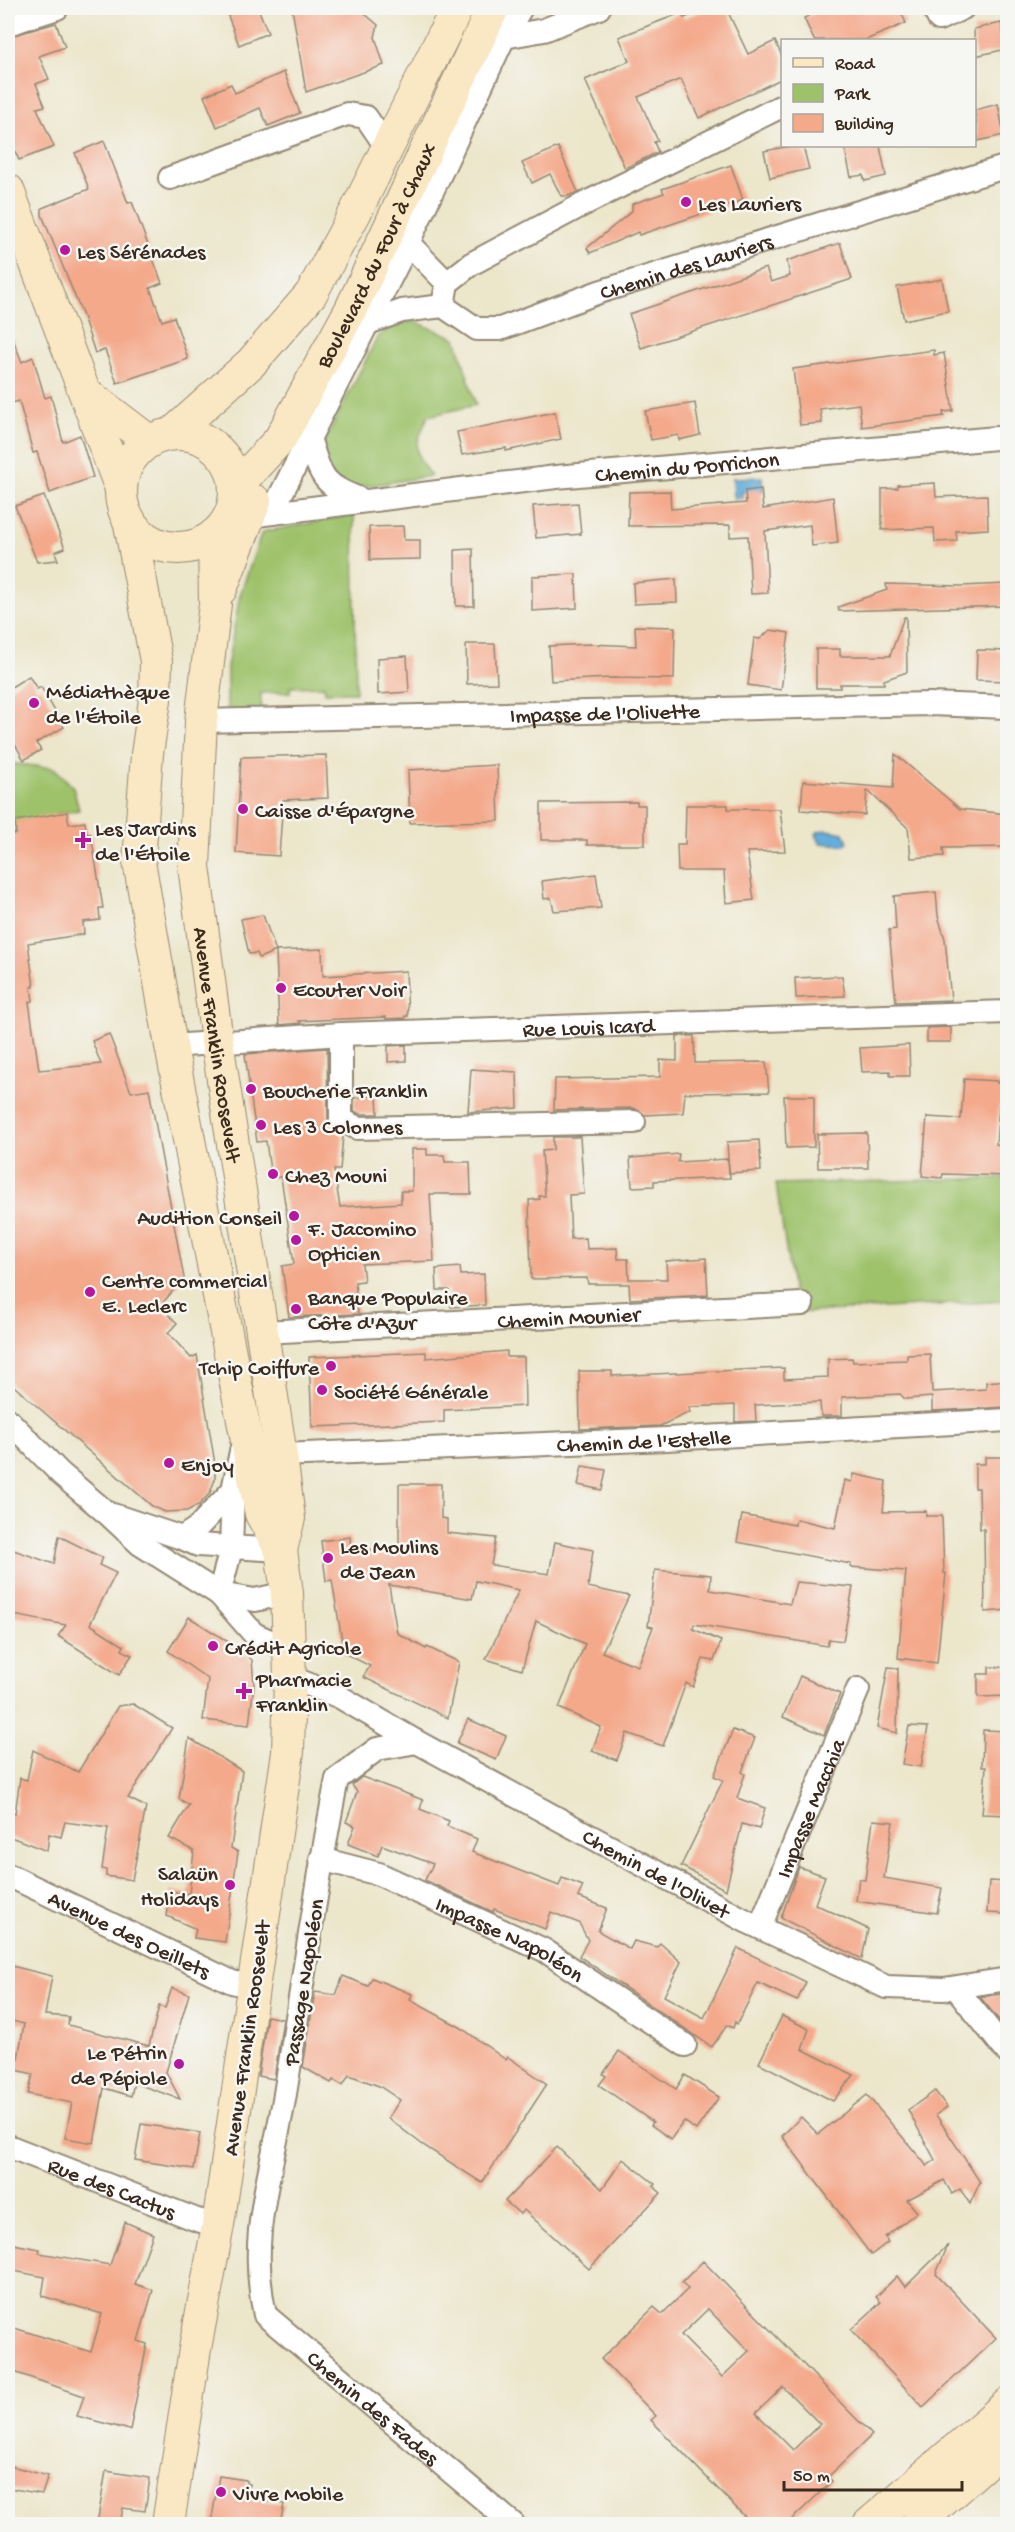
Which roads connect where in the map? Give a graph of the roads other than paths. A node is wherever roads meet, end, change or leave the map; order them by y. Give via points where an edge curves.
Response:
1 (57, 8) edge
2 (457, 8) edge
3 (493, 8) edge
4 (520, 8) edge
5 (598, 8) edge
6 (963, 8) edge
7 (936, 13) edge
8 (8, 24) edge
9 (504, 37) junction
10 (781, 107) edge
11 (387, 148) junction
12 (1008, 166) edge
13 (171, 178) dead end
14 (8, 190) edge
15 (408, 243) junction
16 (447, 283) junction
17 (443, 306) junction
18 (368, 323) junction
19 (86, 393) junction
20 (1008, 437) edge
21 (161, 438) junction
22 (295, 440) junction
23 (235, 488) junction
24 (367, 502) junction
25 (125, 504) junction
26 (260, 514) junction
27 (214, 536) junction
28 (215, 604) junction
29 (1008, 707) edge
30 (201, 721) junction
31 (210, 990) junction
32 (162, 997) junction
33 (1008, 1012) edge
34 (342, 1034) junction
35 (217, 1041) junction
36 (171, 1046) junction
37 (634, 1122) dead end
38 (802, 1304) dead end
39 (262, 1332) junction
40 (8, 1420) edge
41 (1008, 1420) edge
42 (246, 1433) junction
43 (281, 1455) junction
44 (233, 1490) junction
45 (108, 1514) junction
46 (183, 1538) junction
47 (231, 1549) junction
48 (280, 1550) junction
49 (287, 1593) junction
50 (219, 1594) junction
51 (289, 1663) junction
52 (858, 1689) dead end
53 (417, 1742) junction
54 (321, 1858) junction
55 (8, 1875) edge
56 (760, 1927) junction
57 (1008, 1979) edge
58 (253, 1988) junction
59 (956, 1988) junction
60 (684, 2045) dead end
61 (1008, 2053) edge
62 (8, 2146) edge
63 (218, 2225) junction
64 (258, 2274) joint
65 (1008, 2404) edge
66 (1008, 2443) edge
67 (168, 2524) edge
68 (513, 2524) edge
69 (869, 2524) edge
70 (917, 2524) edge

1 - 8 street
2 - 11 main road, Boulevard du Four à Chaux
3 - 22 main road, Boulevard du Four à Chaux via 350,311
4 - 9 street
5 - 9 street via 544,30
6 - 7 street
9 - 15 street
10 - 16 street via 552,221 471,264
11 - 13 street via 366,117 347,114
11 - 21 main road, Boulevard du Four à Chaux via 311,294 251,363
12 - 17 street, Chemin des Lauriers via 599,292 500,329 477,329
14 - 19 main road, Avenue Franklin Roosevelt
15 - 16 street
15 - 18 street
16 - 17 street
17 - 18 street via 402,311
18 - 22 street
19 - 21 main road
19 - 25 main road, Avenue Franklin Roosevelt
20 - 24 street, Chemin du Porrichon via 556,477
21 - 23 main road via 191,435 208,442 222,454
21 - 25 main road via 135,454 125,470
22 - 23 main road, Boulevard du Four à Chaux
22 - 24 street, Chemin du Porrichon via 334,489
22 - 26 main road
23 - 27 main road via 234,505 227,521
24 - 26 street, Chemin du Porrichon
25 - 27 main road via 141,534 158,544 177,548 196,545
25 - 32 main road, Avenue Franklin Roosevelt via 156,661 139,861
26 - 28 main road
27 - 28 main road, Avenue Franklin Roosevelt
28 - 30 main road, Avenue Franklin Roosevelt
29 - 30 street, Impasse de l'Olivette via 930,704
30 - 31 main road, Avenue Franklin Roosevelt via 195,866
31 - 32 main road
31 - 35 main road, Avenue Franklin Roosevelt
32 - 36 main road, Avenue Franklin Roosevelt
33 - 34 street, Rue Louis Icard
34 - 35 street, Rue Louis Icard
34 - 37 street via 341,1119 357,1128
35 - 36 street, Rue Louis Icard
35 - 39 main road, Avenue Franklin Roosevelt
36 - 42 main road, Avenue Franklin Roosevelt
38 - 39 street, Chemin Mounier
39 - 43 main road, Avenue Franklin Roosevelt
40 - 45 street via 61,1474
41 - 43 street, Chemin de l'Estelle
42 - 44 street, Avenue Franklin Roosevelt
42 - 48 main road, Avenue Franklin Roosevelt via 261,1515
43 - 48 main road, Avenue Franklin Roosevelt via 289,1518
44 - 46 street
44 - 47 street, Avenue Franklin Roosevelt
45 - 46 street
45 - 50 street via 140,1544
46 - 47 street via 198,1545
47 - 48 street
47 - 50 street, Avenue Franklin Roosevelt
48 - 49 main road, Avenue Franklin Roosevelt
49 - 50 street via 255,1600
49 - 51 main road, Avenue Franklin Roosevelt
50 - 51 street, Chemin de l'Olivet via 254,1634
51 - 53 street, Chemin de l'Olivet via 324,1689
51 - 58 main road, Avenue Franklin Roosevelt via 288,1752
52 - 56 street, Impasse Macchia
53 - 54 street, Passage Napoléon via 377,1749 337,1779
53 - 56 street, Chemin de l'Olivet
54 - 60 street, Impasse Napoléon via 379,1874 544,1950
54 - 64 street, Passage Napoléon via 284,2096 259,2221
55 - 58 street, Avenue des Oeillets via 232,1982
56 - 59 street, Chemin de l'Olivet via 886,1987
57 - 59 street, Chemin de l'Olivet
58 - 63 main road, Avenue Franklin Roosevelt
59 - 61 street
62 - 63 street, Rue des Cactus
63 - 67 main road, Avenue Franklin Roosevelt
64 - 68 street, Chemin des Fades via 265,2315
65 - 69 main road
66 - 70 main road

